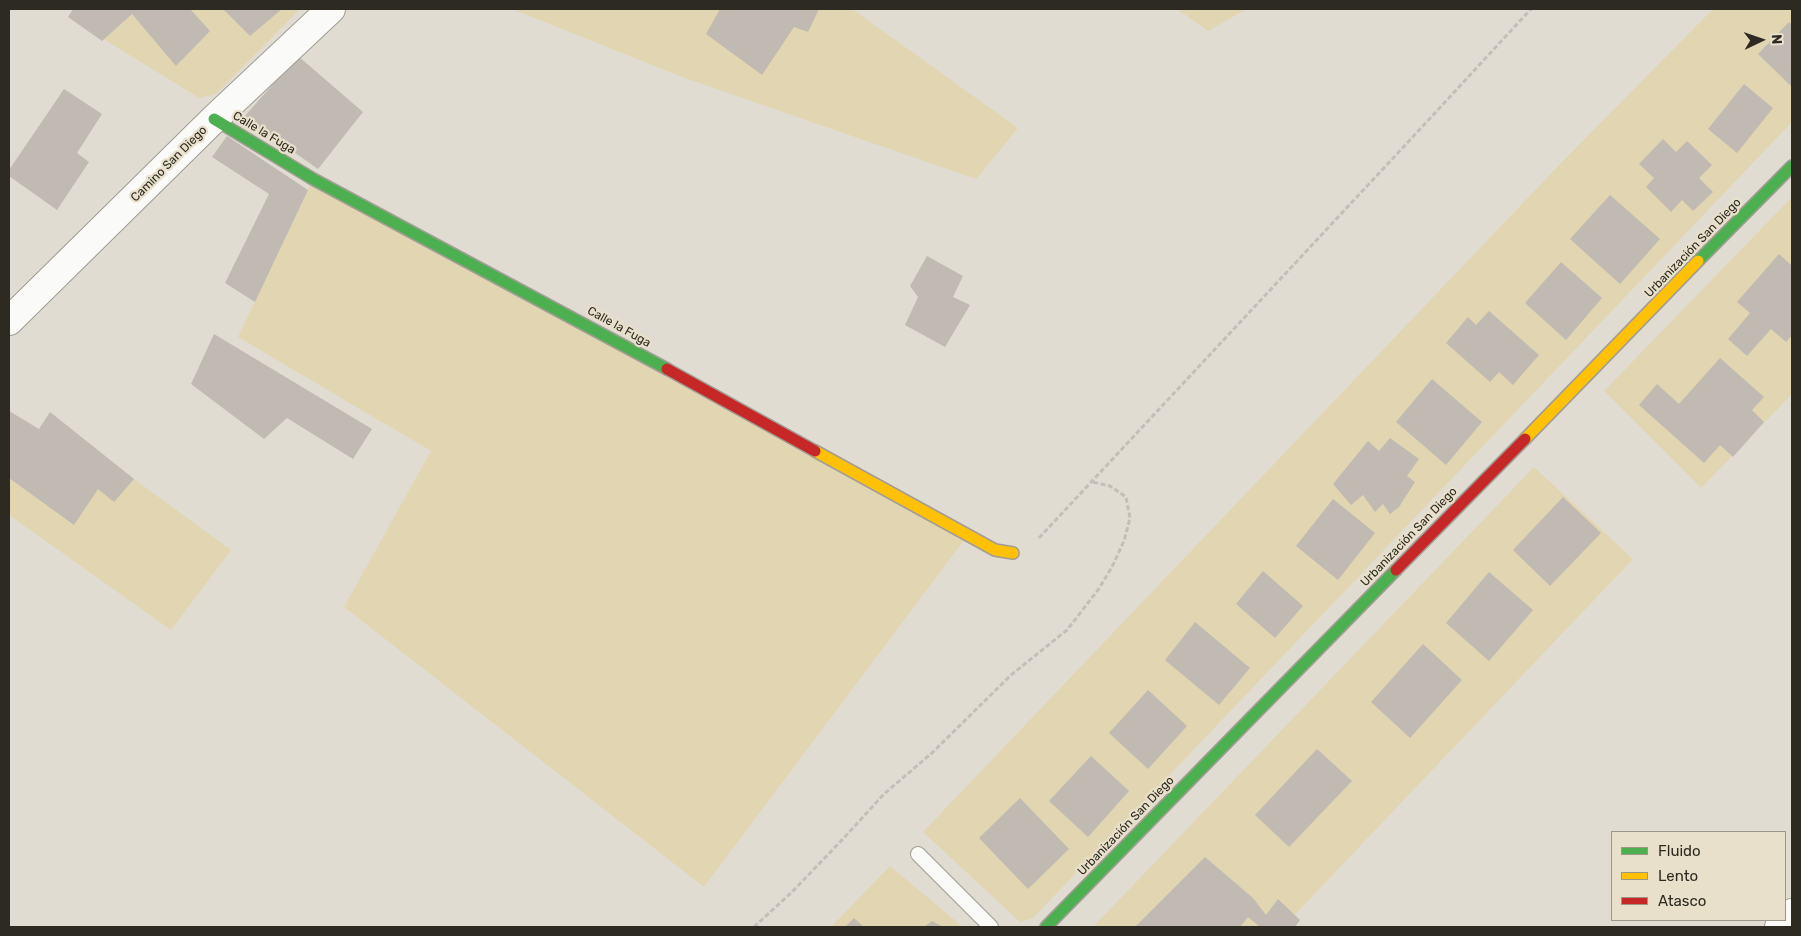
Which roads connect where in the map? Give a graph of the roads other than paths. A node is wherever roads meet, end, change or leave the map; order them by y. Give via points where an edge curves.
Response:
1 (331, 9) edge
2 (214, 119) junction
3 (1792, 166) edge
4 (9, 321) edge
5 (1013, 553) road end
6 (918, 854) dead end
7 (991, 927) edge
8 (1046, 927) edge

1 - 2 street, Camino San Diego
2 - 4 street, Camino San Diego
2 - 5 street, Calle la Fuga via 313,178 995,550
3 - 8 street, Urbanización San Diego
6 - 7 lane

